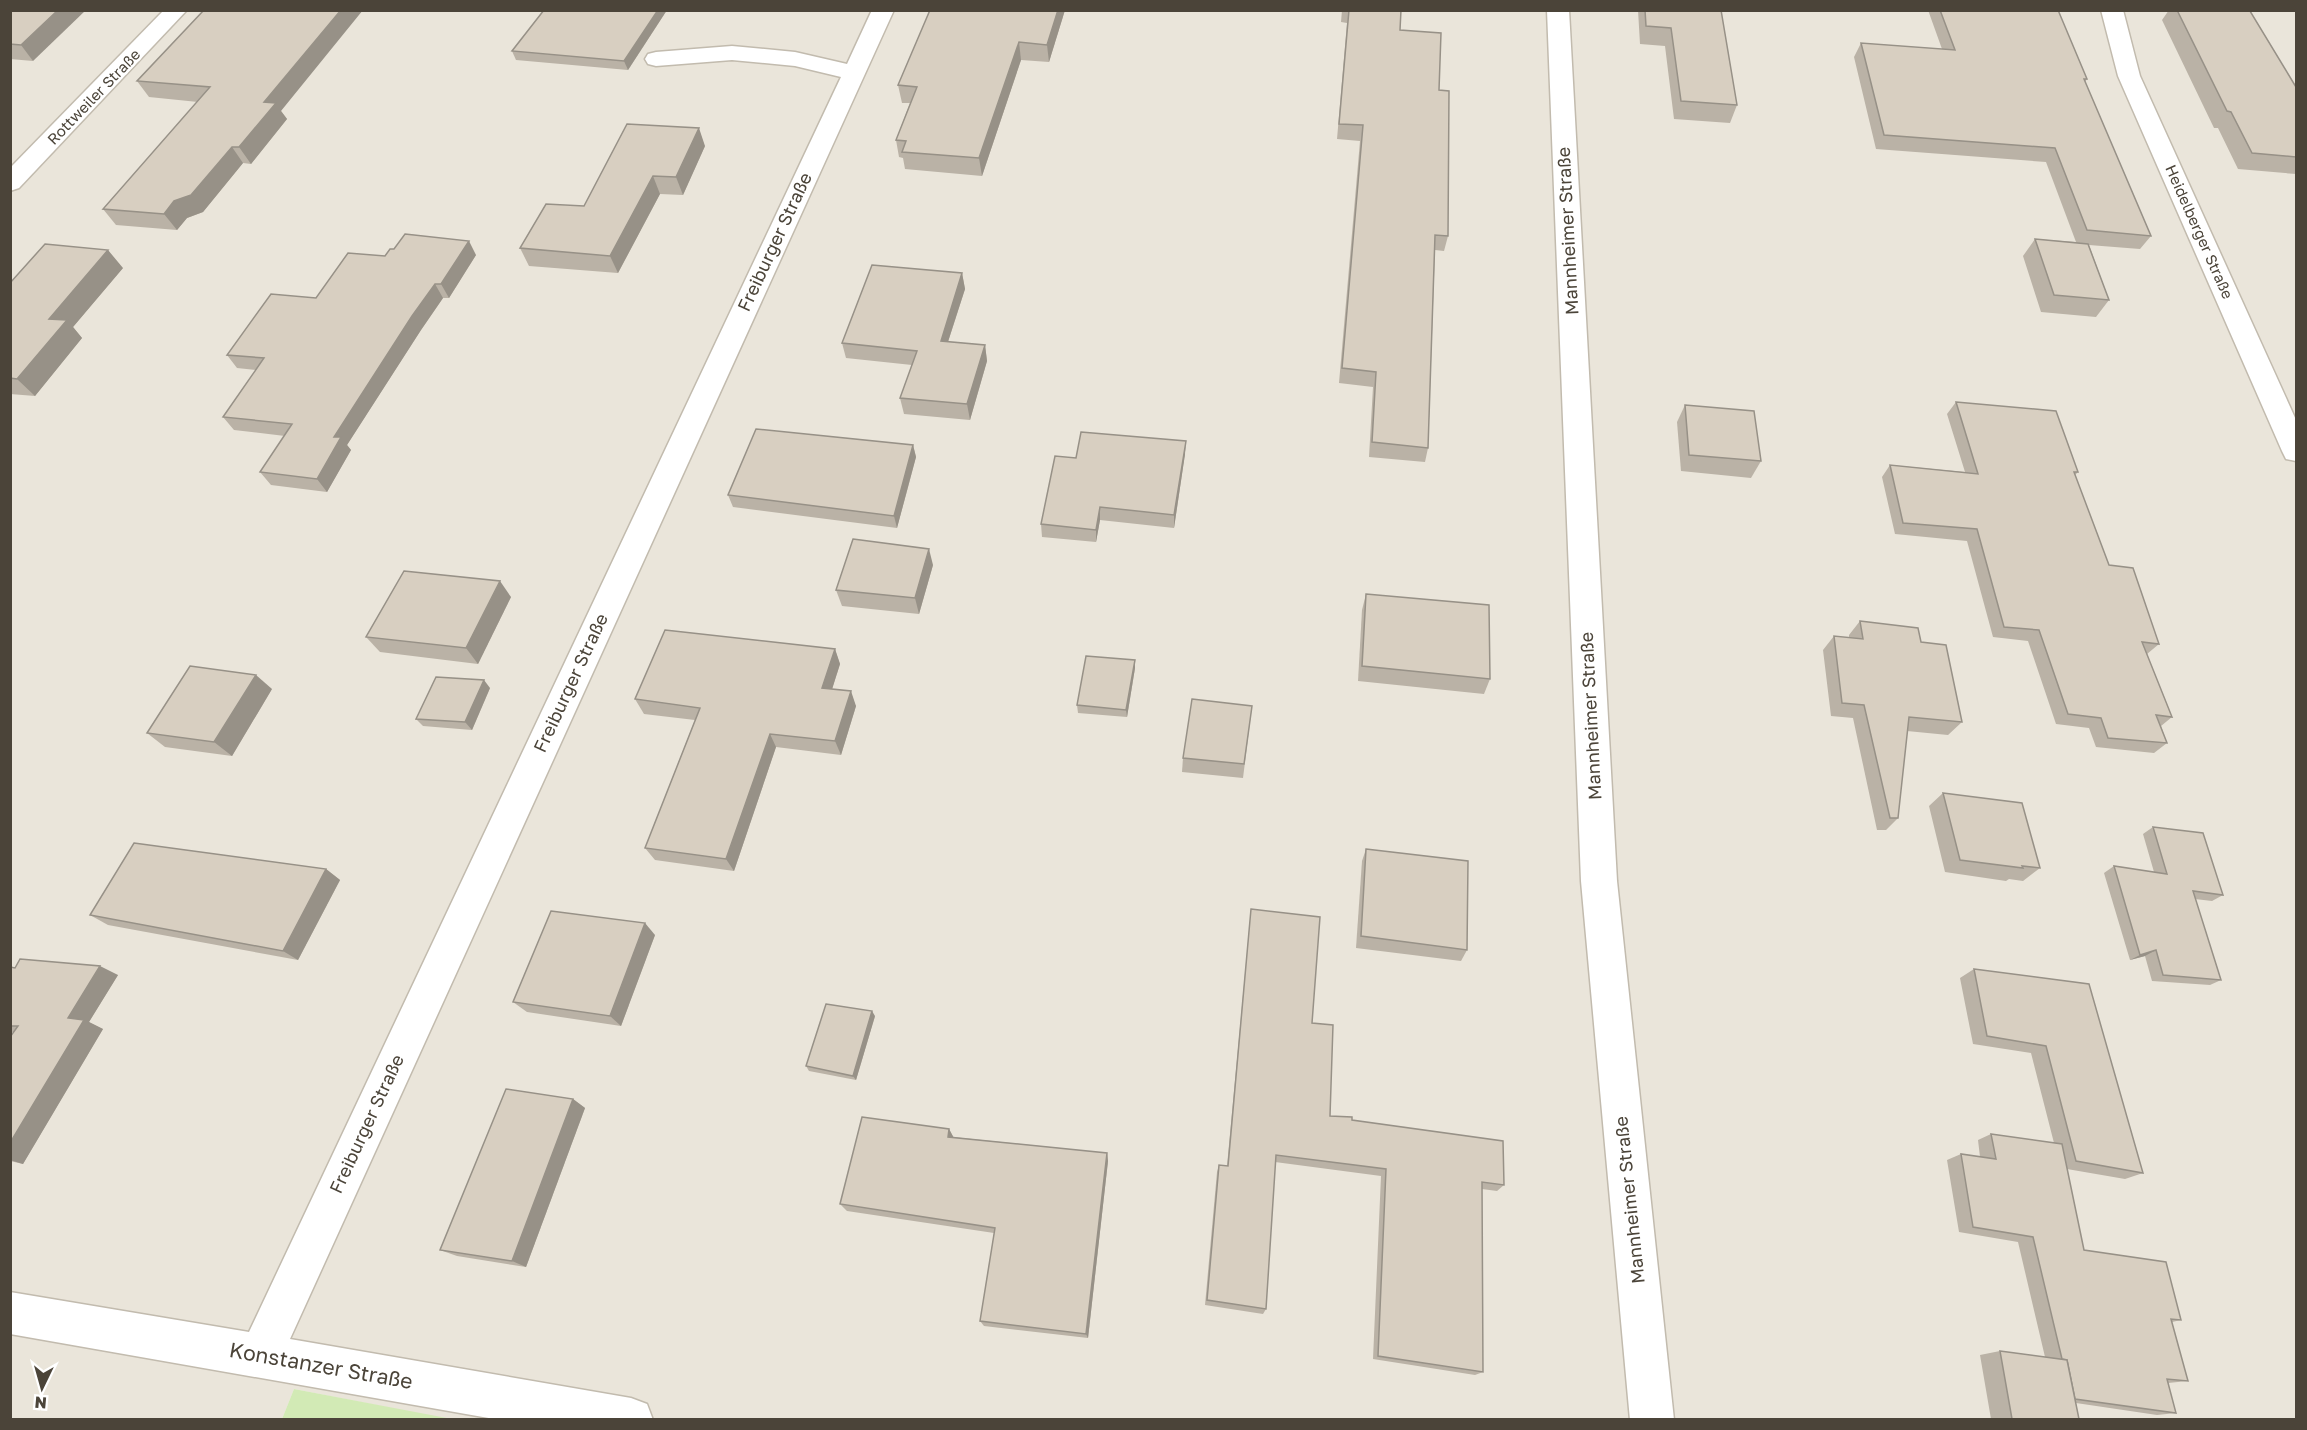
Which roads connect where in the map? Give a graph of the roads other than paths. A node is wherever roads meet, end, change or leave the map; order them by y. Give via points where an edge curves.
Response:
1 (177, 10) edge
2 (883, 10) edge
3 (1558, 10) edge
4 (2112, 10) edge
5 (656, 59) dead end
6 (854, 73) junction
7 (10, 183) edge
8 (2296, 451) edge
9 (10, 1313) edge
10 (260, 1356) junction
11 (631, 1419) edge
12 (1652, 1419) edge

1 - 7 street, Rottweiler Straße
2 - 6 street, Freiburger Straße
3 - 12 street, Mannheimer Straße via 1599,881
4 - 8 street, Heidelberger Straße via 2129,76
5 - 6 street via 732,53 795,59
6 - 10 street, Freiburger Straße
9 - 10 street, Konstanzer Straße
10 - 11 street, Konstanzer Straße

